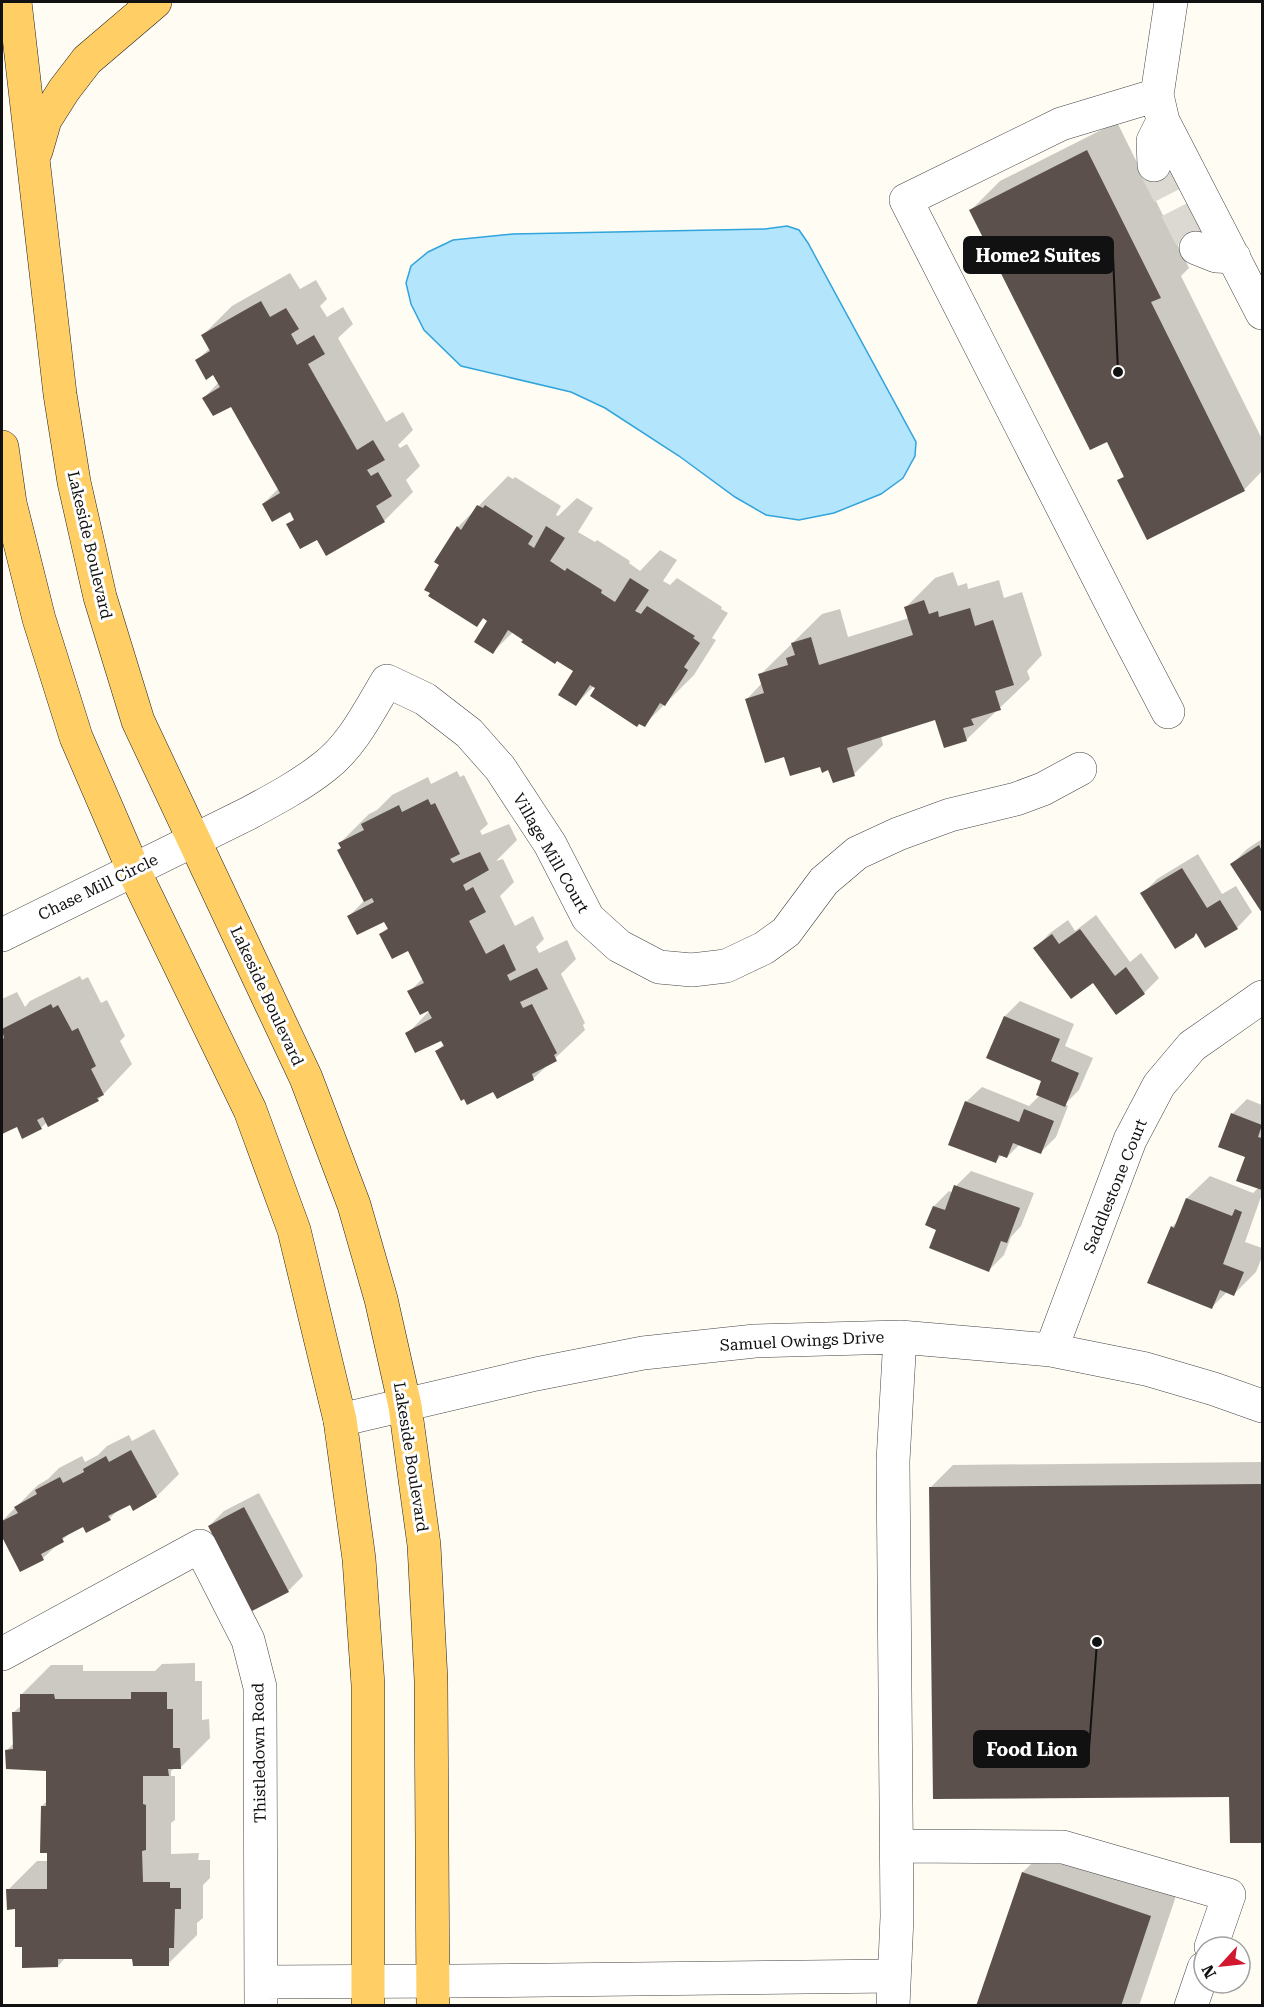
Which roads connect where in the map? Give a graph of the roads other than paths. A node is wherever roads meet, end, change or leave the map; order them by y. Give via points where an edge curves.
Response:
1 (15, 2) edge
2 (155, 2) edge
3 (1171, 2) edge
4 (1160, 108) junction
5 (33, 162) junction
6 (1154, 165) tunnel mouth
7 (1196, 248) dead end
8 (1234, 257) junction
9 (1263, 313) edge
10 (2, 447) edge
11 (1168, 712) dead end
12 (1080, 769) dead end
13 (194, 839) junction
14 (133, 869) junction
15 (2, 935) edge
16 (1263, 997) edge
17 (900, 1337) junction
18 (1051, 1350) junction
19 (405, 1406) junction
20 (1263, 1406) edge
21 (340, 1420) junction
22 (2, 1654) edge
23 (896, 1846) junction
24 (1215, 1935) edge
25 (893, 1991) edge
26 (261, 1994) edge
27 (368, 1994) edge
28 (433, 1994) edge

1 - 5 main road, Lakeside Boulevard
2 - 5 main road via 87,60 64,90 45,120
3 - 4 street
4 - 6 street
4 - 8 street
4 - 11 street via 1061,124 906,200
5 - 13 main road, Lakeside Boulevard via 60,394 74,482 98,586 138,721
7 - 8 street via 1216,256
8 - 9 street
10 - 14 main road via 10,503 42,629 76,737
12 - 13 street, Village Mill Court via 1017,799 950,815 857,853 824,881 786,932 764,948 726,966 692,970 659,967 619,946 588,918 550,844 500,768 469,733 425,699 387,681 355,734 326,766 249,813
13 - 14 street, Chase Mill Circle
13 - 19 main road, Lakeside Boulevard via 306,1078 350,1194 381,1299
14 - 15 street, Chase Mill Circle
14 - 21 main road via 250,1110 294,1230
16 - 18 street, Saddlestone Court via 1192,1046 1159,1085 1130,1140
17 - 18 street, Samuel Owings Drive
17 - 19 street, Samuel Owings Drive via 755,1341 643,1353
17 - 23 street via 893,1461
18 - 20 street, Samuel Owings Drive via 1146,1369
19 - 21 street, Samuel Owings Drive
19 - 28 main road, Lakeside Boulevard via 424,1545 431,1680
21 - 27 main road via 359,1559 368,1684
22 - 26 street, Thistledown Road via 200,1546 248,1640 260,1687
23 - 24 street via 1064,1847 1229,1895
23 - 25 street
25 - 28 street, Thistledown Road
26 - 27 street, Thistledown Road
27 - 28 street, Thistledown Road

